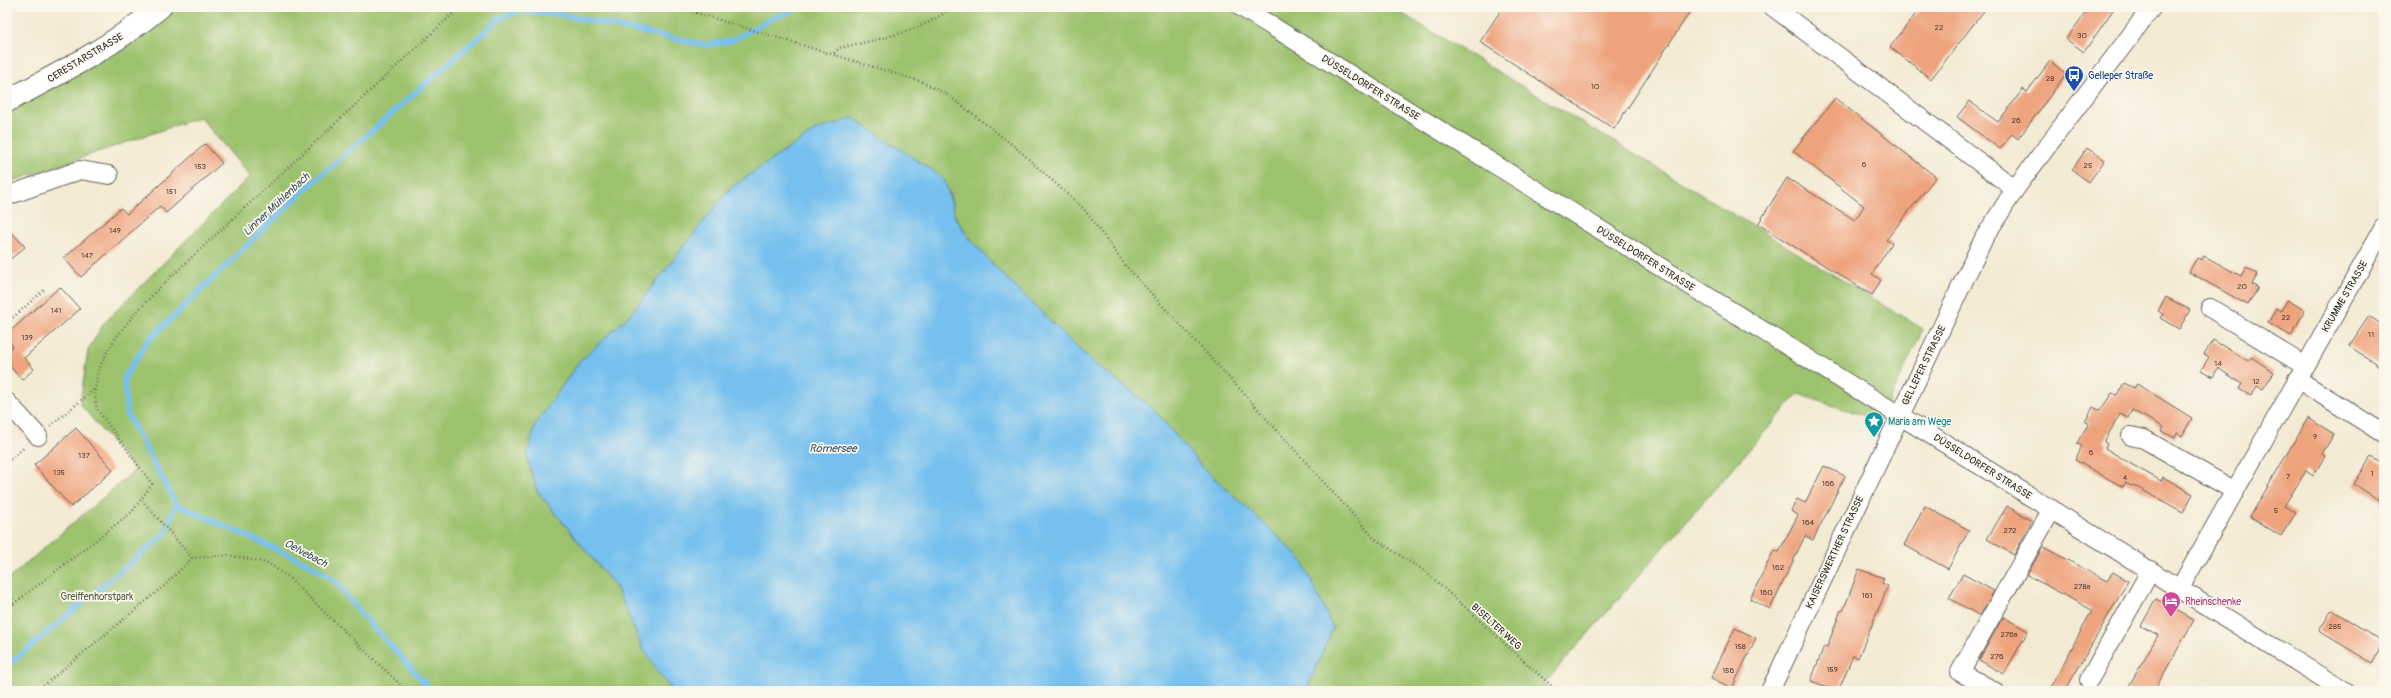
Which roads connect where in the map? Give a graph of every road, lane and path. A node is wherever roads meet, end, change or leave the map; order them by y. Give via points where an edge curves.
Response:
1 (160, 7) edge
2 (460, 7) edge
3 (677, 7) edge
4 (952, 7) edge
5 (1241, 7) edge
6 (1773, 7) edge
7 (2152, 7) edge
8 (834, 53) junction
9 (7, 101) edge
10 (109, 175) dead end
11 (2015, 189) junction
12 (7, 196) edge
13 (2384, 227) edge
14 (44, 290) dead end
15 (2210, 308) dead end
16 (7, 323) edge
17 (2301, 372) junction
18 (95, 389) junction
19 (7, 402) edge
20 (1899, 414) junction
21 (2384, 434) edge
22 (38, 436) junction
23 (2131, 436) dead end
24 (7, 462) edge
25 (2235, 491) junction
26 (142, 500) junction
27 (2052, 508) junction
28 (192, 558) junction
29 (2151, 570) junction
30 (2180, 588) junction
31 (7, 593) edge
32 (15, 602) junction
33 (7, 609) edge
34 (2089, 680) dead end
35 (37, 691) edge
36 (407, 691) edge
37 (1557, 691) edge
38 (1770, 691) edge
39 (1994, 691) edge
40 (2344, 691) edge

1 - 9 main road, CERESTARSTRASSE via 96,51
2 - 18 path via 427,35 129,319 104,356
3 - 8 path, BISELTER WEG
4 - 8 path via 941,16 902,34 839,48
5 - 20 street, DÜSSELDORFER STRASSE
6 - 11 street
7 - 11 street, GELLEPER STRASSE
8 - 37 path, BISELTER WEG via 920,81 948,95 1014,146 1084,209 1125,265 1374,539 1426,572
10 - 12 street via 80,170
11 - 20 street, GELLEPER STRASSE via 1984,238
13 - 17 street, KRUMME STRASSE
14 - 16 path
15 - 17 street
17 - 21 street
17 - 25 street, KRUMME STRASSE
18 - 22 path
18 - 26 path via 97,409 152,484
19 - 22 street
20 - 27 street, DÜSSELDORFER STRASSE
20 - 38 street, KAISERSWERTHER STRASSE
22 - 24 path
23 - 25 street via 2144,439
25 - 30 street, KRUMME STRASSE
26 - 28 path
26 - 32 path via 132,512
27 - 29 street, DÜSSELDORFER STRASSE
27 - 39 street via 1960,672
28 - 35 path via 164,586
28 - 36 path via 228,555 268,563 310,596
29 - 30 street, DÜSSELDORFER STRASSE
29 - 34 street
30 - 40 street, DÜSSELDORFER STRASSE
31 - 32 path
32 - 33 path

